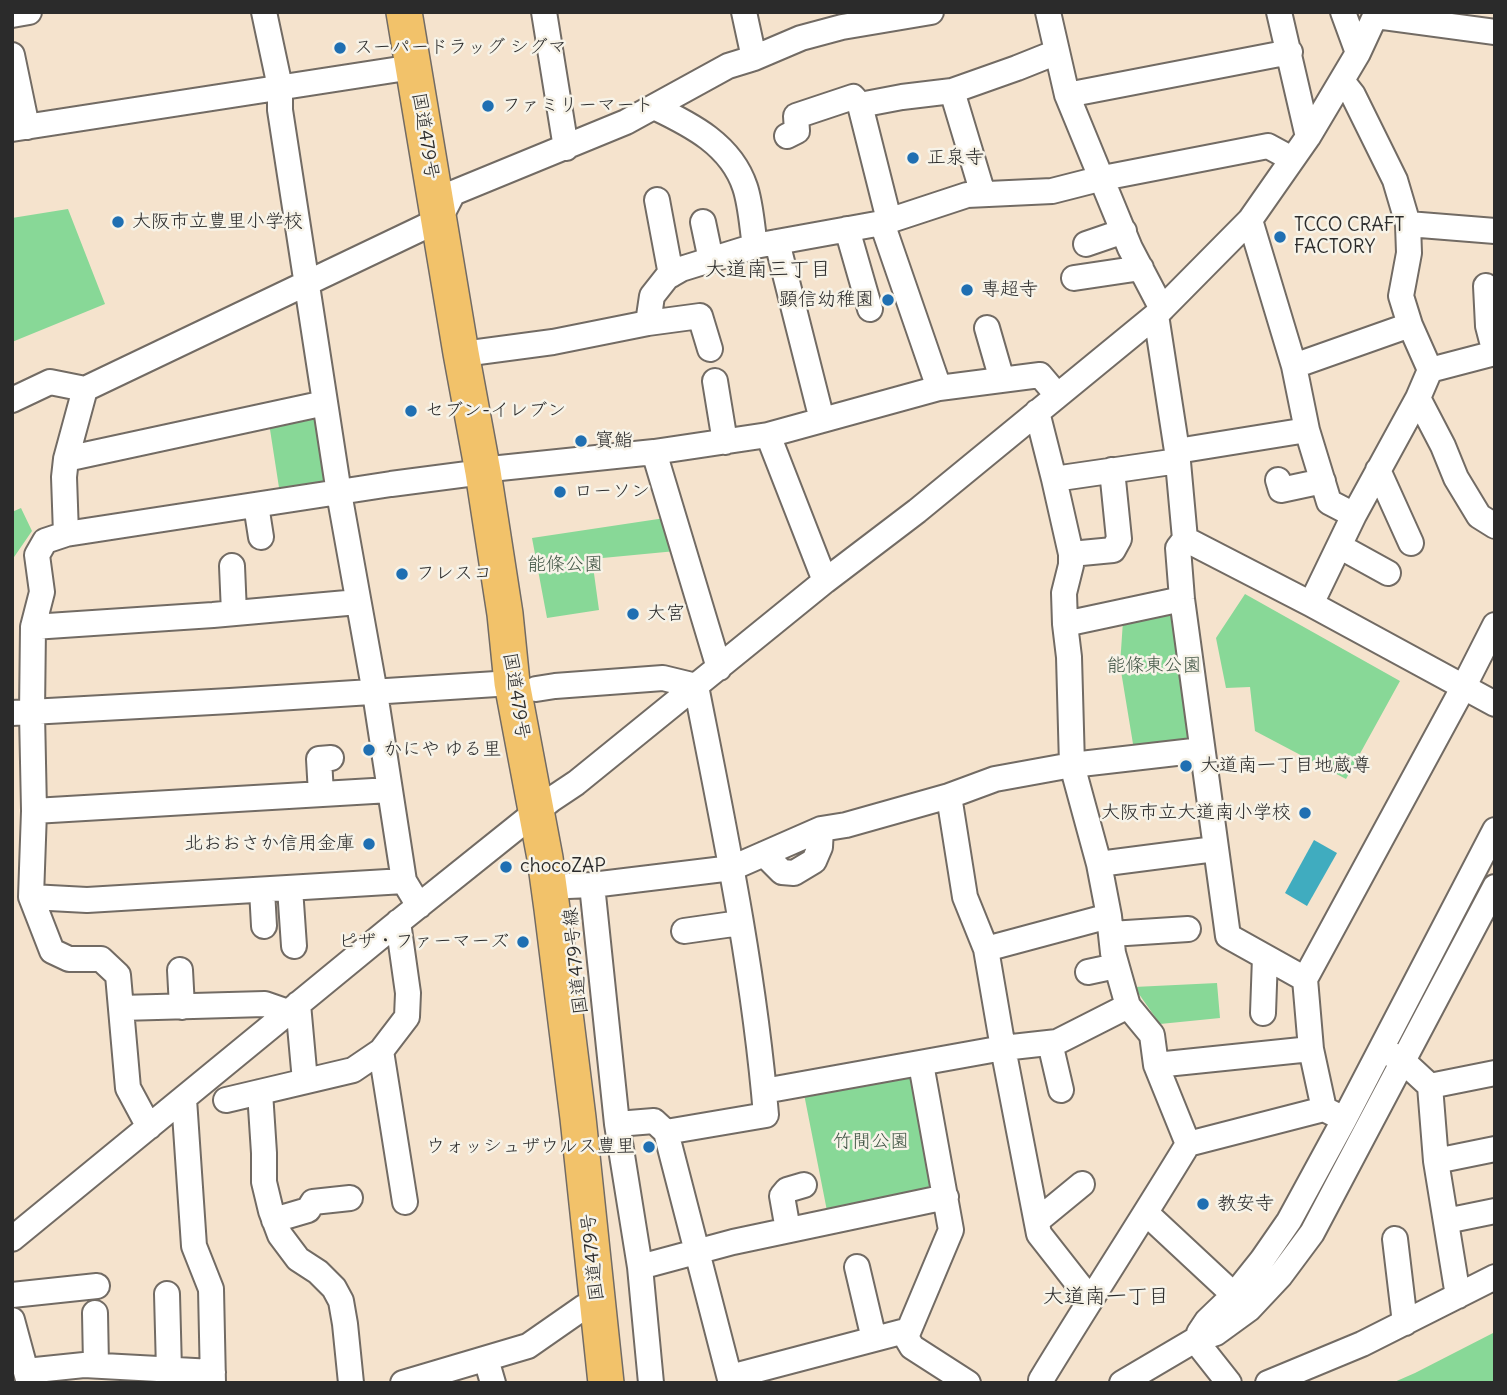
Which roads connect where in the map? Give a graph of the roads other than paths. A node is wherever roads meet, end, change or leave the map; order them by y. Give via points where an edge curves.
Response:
1 (29, 12) edge
2 (264, 12) edge
3 (404, 12) edge
4 (425, 12) edge
5 (544, 12) edge
6 (744, 12) edge
7 (931, 12) edge
8 (1048, 12) edge
9 (1279, 12) edge
10 (1343, 12) edge
11 (1376, 14) edge
12 (12, 15) edge
13 (1495, 32) edge
14 (1057, 52) junction
15 (1290, 52) junction
16 (1358, 53) junction
17 (12, 55) edge
18 (754, 58) junction
19 (413, 67) junction
20 (1342, 81) junction
21 (280, 88) junction
22 (952, 91) junction
23 (1068, 95) junction
24 (860, 105) junction
25 (654, 107) junction
26 (20, 128) edge
27 (787, 136) dead end
28 (1308, 137) junction
29 (566, 148) junction
30 (1292, 159) junction
31 (1103, 178) junction
32 (983, 194) junction
33 (657, 200) dead end
34 (446, 207) junction
35 (1250, 220) junction
36 (703, 222) dead end
37 (885, 222) junction
38 (1408, 225) junction
39 (847, 229) junction
40 (1124, 231) junction
41 (1495, 231) edge
42 (766, 244) junction
43 (1086, 244) dead end
44 (711, 260) junction
45 (1140, 268) junction
46 (671, 275) junction
47 (1074, 278) dead end
48 (306, 283) junction
49 (1486, 286) dead end
50 (870, 309) dead end
51 (1159, 312) junction
52 (648, 323) junction
53 (1410, 326) junction
54 (987, 328) dead end
55 (710, 349) dead end
56 (478, 352) junction
57 (1495, 353) edge
58 (1294, 366) junction
59 (1430, 370) junction
60 (1002, 380) junction
61 (715, 381) dead end
62 (939, 388) junction
63 (85, 389) junction
64 (1057, 395) junction
65 (1418, 398) junction
66 (12, 400) edge
67 (325, 403) junction
68 (1037, 412) junction
69 (822, 421) junction
70 (1307, 430) junction
71 (768, 435) junction
72 (725, 442) junction
73 (654, 452) junction
74 (1177, 456) junction
75 (66, 459) junction
76 (492, 470) junction
77 (1112, 470) junction
78 (1378, 470) junction
79 (1054, 479) junction
80 (1278, 480) dead end
81 (1323, 481) junction
82 (339, 493) junction
83 (256, 505) junction
84 (1354, 515) junction
85 (1495, 526) edge
86 (66, 534) junction
87 (261, 537) dead end
88 (1185, 539) junction
89 (1411, 543) dead end
90 (1339, 546) junction
91 (1071, 554) junction
92 (232, 566) dead end
93 (1388, 573) dead end
94 (825, 581) junction
95 (1182, 599) junction
96 (358, 602) junction
97 (1311, 604) junction
98 (234, 613) junction
99 (1065, 624) junction
100 (1495, 625) edge
101 (33, 627) junction
102 (719, 668) junction
103 (524, 686) junction
104 (696, 686) junction
105 (1463, 688) junction
106 (375, 692) junction
107 (1495, 704) edge
108 (22, 713) edge
109 (1202, 750) junction
110 (331, 758) dead end
111 (1072, 765) junction
112 (390, 790) junction
113 (321, 794) junction
114 (948, 796) junction
115 (544, 805) junction
116 (34, 811) junction
117 (1495, 830) edge
118 (1215, 849) junction
119 (1099, 864) junction
120 (732, 868) junction
121 (404, 881) junction
122 (290, 888) junction
123 (262, 890) junction
124 (570, 893) junction
125 (31, 897) junction
126 (1492, 900) edge
127 (419, 906) junction
128 (398, 922) junction
129 (740, 923) junction
130 (1110, 925) junction
131 (264, 926) dead end
132 (1188, 929) dead end
133 (684, 930) dead end
134 (293, 946) dead end
135 (986, 949) junction
136 (1265, 957) junction
137 (1116, 966) junction
138 (180, 970) dead end
139 (1087, 972) dead end
140 (1306, 979) junction
141 (1128, 1006) junction
142 (182, 1007) junction
143 (121, 1008) junction
144 (293, 1008) junction
145 (1263, 1013) dead end
146 (1050, 1043) junction
147 (1003, 1048) junction
148 (1311, 1049) junction
149 (1381, 1049) junction
150 (381, 1051) junction
151 (1403, 1061) junction
152 (921, 1064) junction
153 (1156, 1065) junction
154 (1495, 1073) edge
155 (305, 1081) junction
156 (1430, 1086) junction
157 (1061, 1090) dead end
158 (764, 1091) junction
159 (260, 1092) junction
160 (184, 1099) junction
161 (226, 1100) dead end
162 (1345, 1120) junction
163 (596, 1122) junction
164 (149, 1127) junction
165 (666, 1132) junction
166 (1188, 1144) junction
167 (1495, 1149) edge
168 (1436, 1161) junction
169 (1082, 1184) dead end
170 (804, 1185) dead end
171 (946, 1197) junction
172 (350, 1198) dead end
173 (405, 1202) dead end
174 (1495, 1211) edge
175 (1146, 1213) junction
176 (274, 1220) junction
177 (1446, 1221) junction
178 (1037, 1222) junction
179 (789, 1230) junction
180 (12, 1239) edge
181 (1395, 1239) dead end
182 (696, 1252) junction
183 (640, 1267) junction
184 (858, 1267) dead end
185 (1495, 1277) edge
186 (97, 1286) dead end
187 (167, 1294) dead end
188 (12, 1295) edge
189 (1234, 1295) junction
190 (1458, 1296) junction
191 (1090, 1298) junction
192 (584, 1307) junction
193 (95, 1313) dead end
194 (12, 1320) edge
195 (1405, 1323) junction
196 (909, 1330) junction
197 (874, 1339) junction
198 (1195, 1340) junction
199 (486, 1359) junction
200 (96, 1365) junction
201 (169, 1370) junction
202 (28, 1377) edge
203 (213, 1378) edge
204 (730, 1380) edge
205 (351, 1383) edge
206 (403, 1383) edge
207 (492, 1383) edge
208 (592, 1383) edge
209 (606, 1383) edge
210 (627, 1383) edge
211 (651, 1383) edge
212 (968, 1383) edge
213 (1042, 1383) edge
214 (1122, 1383) edge
215 (1229, 1383) edge
216 (1268, 1383) edge

1 - 12 street
2 - 21 street
3 - 19 highway, 国道479号
4 - 34 highway, 国道479号
5 - 29 street
6 - 18 street
7 - 18 street via 842,27
8 - 14 street
9 - 15 street
10 - 16 street
11 - 13 street
11 - 16 street
14 - 22 street
14 - 23 street
15 - 23 street
15 - 28 street
16 - 20 street
17 - 26 street
18 - 25 street via 728,66
19 - 21 street
19 - 34 highway, 国道479号
20 - 28 street
20 - 38 street via 1395,180
21 - 26 street
21 - 48 street
22 - 24 street
22 - 32 street
23 - 31 street
24 - 27 street via 853,97 796,116 797,131
24 - 37 street
25 - 29 street
25 - 42 street via 718,144 735,163
28 - 30 street
29 - 34 street
30 - 31 street via 1268,146
30 - 35 street
31 - 32 street via 1052,191
31 - 40 street
32 - 37 street
33 - 46 street
34 - 48 street
34 - 56 highway, 国道479号
34 - 76 highway, 国道479号 via 461,353
35 - 51 street
35 - 58 street
36 - 44 street
37 - 39 street
37 - 62 street
38 - 41 street
38 - 53 street via 1409,253 1401,296
39 - 42 street
39 - 50 street
40 - 43 street
40 - 45 street
42 - 44 street
42 - 69 street
44 - 46 street
45 - 47 street
45 - 51 street
46 - 52 street via 652,296
48 - 63 street
48 - 67 street
49 - 57 street
51 - 64 street
51 - 74 street
52 - 55 street via 700,316
52 - 56 street
53 - 58 street
53 - 59 street
54 - 60 street
56 - 76 highway, 国道479号
57 - 59 street
58 - 70 street
59 - 65 street
60 - 62 street
60 - 64 street via 1040,375
61 - 72 street
62 - 69 street
63 - 66 street via 51,382
63 - 75 street
64 - 68 street
65 - 78 street
65 - 85 street via 1467,497 1479,516
67 - 75 street
67 - 82 street
68 - 79 street
68 - 94 street
69 - 71 street
70 - 74 street
70 - 81 street
71 - 72 street
71 - 94 street
72 - 73 street
73 - 76 street
73 - 102 street
74 - 77 street
74 - 88 street
75 - 86 street
76 - 82 street
76 - 103 highway, 国道479号線
77 - 79 street
77 - 91 street via 1119,539 1113,550
78 - 84 street
78 - 89 street
79 - 91 street
80 - 81 street via 1281,490
81 - 84 street via 1329,502
82 - 83 street
82 - 96 street
83 - 86 street
83 - 87 street
84 - 90 street
86 - 101 street via 45,541 37,555 42,593
88 - 95 street via 1178,548
88 - 97 street
90 - 93 street
90 - 97 street
91 - 99 street via 1064,593
92 - 98 street
94 - 102 street
95 - 99 street
95 - 109 street
96 - 98 street
96 - 106 street
97 - 105 street
98 - 101 street
99 - 111 street
100 - 105 street
101 - 108 street
102 - 104 street
103 - 104 street via 663,678
103 - 106 street
103 - 115 highway, 国道479号線
104 - 115 street
104 - 120 street
105 - 107 street
105 - 140 street
106 - 108 street
106 - 112 street
108 - 116 street
109 - 111 street
109 - 118 street
110 - 113 street via 319,759
111 - 114 street via 995,779
111 - 119 street
112 - 113 street
112 - 121 street
113 - 116 street
114 - 120 street via 821,829
114 - 135 street via 965,897
115 - 124 highway, 国道479号線
115 - 127 street
116 - 125 street
117 - 149 street
118 - 119 street
118 - 136 street via 1228,936
119 - 130 street
120 - 124 street
120 - 129 street
121 - 122 street
121 - 127 street
122 - 123 street
122 - 134 street
123 - 125 street via 87,900
123 - 131 street
124 - 163 highway, 国道479号線
124 - 192 street via 563,1120
125 - 143 street via 52,951 69,959 101,959 118,975
126 - 151 street
127 - 128 street
128 - 144 street
128 - 150 street via 407,1017
129 - 133 street
129 - 158 street
130 - 132 street
130 - 135 street
130 - 137 street
135 - 147 street
136 - 140 street
136 - 145 street
137 - 139 street
137 - 141 street
138 - 142 street
140 - 148 street
141 - 146 street
141 - 153 street via 1152,1035
142 - 143 street
142 - 144 street via 265,1004
143 - 164 street via 128,1088
144 - 155 street
144 - 160 street
146 - 147 street
146 - 157 street
147 - 152 street
147 - 178 street
148 - 153 street
148 - 162 street
149 - 151 street
149 - 162 street
150 - 155 street via 353,1070
150 - 173 street
151 - 156 street
151 - 162 street
152 - 158 street
152 - 171 street
153 - 166 street
154 - 156 street
155 - 159 street
156 - 168 street
158 - 165 street via 766,1115
159 - 161 street
159 - 176 street via 264,1182
160 - 164 street
160 - 203 street via 194,1247 211,1289
162 - 166 street
162 - 189 street via 1289,1221
162 - 198 street via 1312,1233 1249,1309 1216,1332
163 - 165 street via 654,1121
163 - 183 street
163 - 209 highway, 国道479号
163 - 210 highway, 国道479号
164 - 180 street via 88,1166
165 - 182 street
166 - 175 street
167 - 168 street
168 - 177 street
169 - 178 street
170 - 179 street via 782,1196
171 - 179 street
171 - 196 street via 951,1230
172 - 176 street via 313,1202 308,1210
174 - 177 street
175 - 189 street
175 - 191 street
176 - 205 street via 298,1259 318,1272 341,1301
177 - 190 street
178 - 191 street via 1040,1234
179 - 182 street
181 - 195 street
182 - 183 street
182 - 204 street
183 - 211 street
184 - 197 street
185 - 190 street
186 - 188 street
187 - 201 street
189 - 198 street
190 - 195 street
191 - 213 street
192 - 199 street via 528,1346
192 - 208 street
193 - 200 street
194 - 202 street
195 - 216 street
196 - 197 street
196 - 212 street via 906,1337 912,1347
197 - 204 street
198 - 214 street
198 - 215 street
199 - 206 street
199 - 207 street
200 - 201 street
200 - 202 street
201 - 203 street

